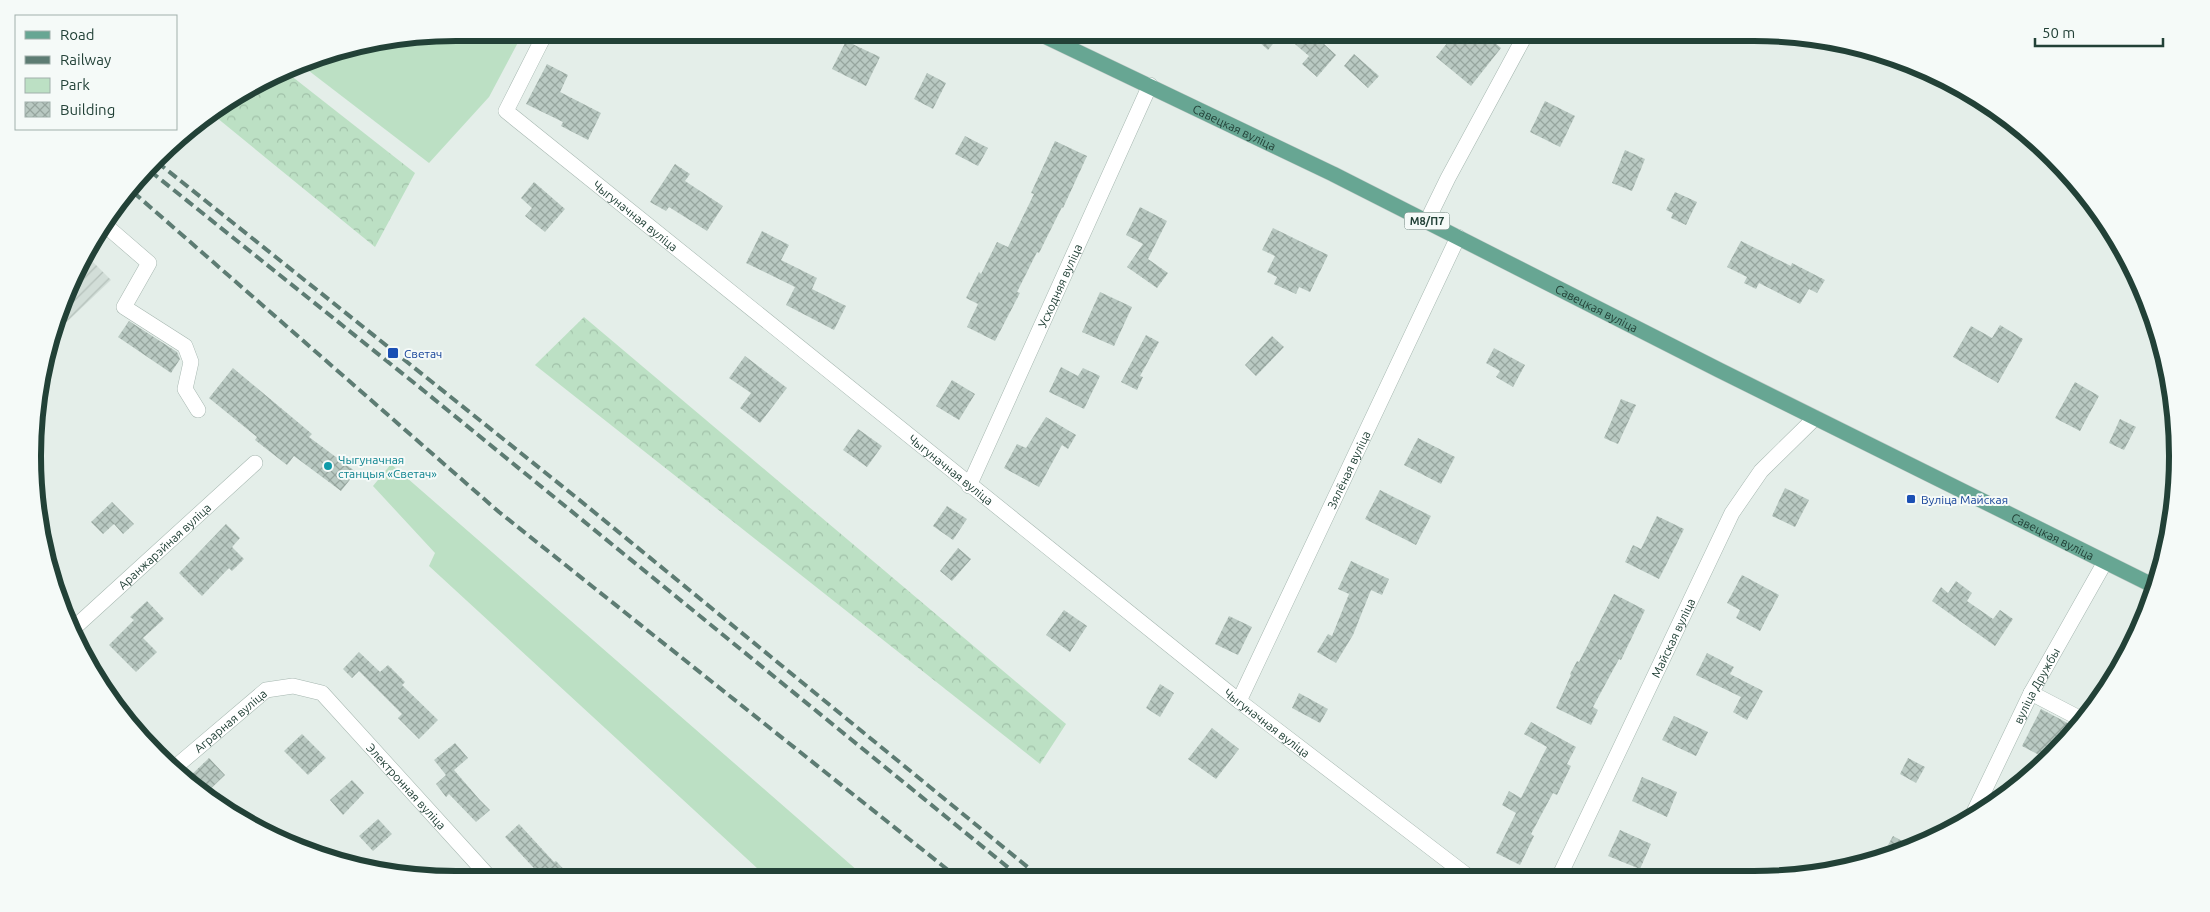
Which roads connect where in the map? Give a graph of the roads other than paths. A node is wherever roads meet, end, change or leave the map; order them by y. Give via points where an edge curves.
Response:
1 (541, 41) edge
2 (1055, 41) edge
3 (1522, 41) edge
4 (1150, 85) junction
5 (1428, 221) junction
6 (109, 229) edge
7 (1458, 237) junction
8 (198, 410) dead end
9 (1815, 418) junction
10 (255, 463) dead end
11 (969, 486) junction
12 (2105, 562) junction
13 (2149, 583) edge
14 (77, 625) edge
15 (2031, 692) junction
16 (322, 693) joint
17 (1238, 701) junction
18 (2076, 716) edge
19 (179, 764) edge
20 (1977, 805) edge
21 (484, 871) edge
22 (1461, 871) edge
23 (1561, 871) edge

1 - 11 street, Чыгуначная вуліца via 506,111
2 - 4 main road, Савецкая вуліца / М8/П7
3 - 5 street
4 - 5 main road, Савецкая вуліца / М8/П7
4 - 11 street, Усходняя вуліца
5 - 7 main road, Савецкая вуліца / М8/П7
6 - 8 street via 149,263 124,307 185,346 191,362 185,390
7 - 9 main road, Савецкая вуліца / М8/П7
7 - 17 street, Зялёная вуліца
9 - 12 main road, Савецкая вуліца / М8/П7
9 - 23 street, Майская вуліца via 1761,471 1732,513
10 - 14 street, Аранжарэйная вуліца
11 - 17 street, Чыгуначная вуліца
12 - 13 main road, Савецкая вуліца / М8/П7
12 - 15 street, вуліца Дружбы
15 - 18 street
15 - 20 street, вуліца Дружбы
16 - 19 street, Аграрная вуліца via 293,686 266,690
16 - 21 street, Электронная вуліца
17 - 22 street, Чыгуначная вуліца

